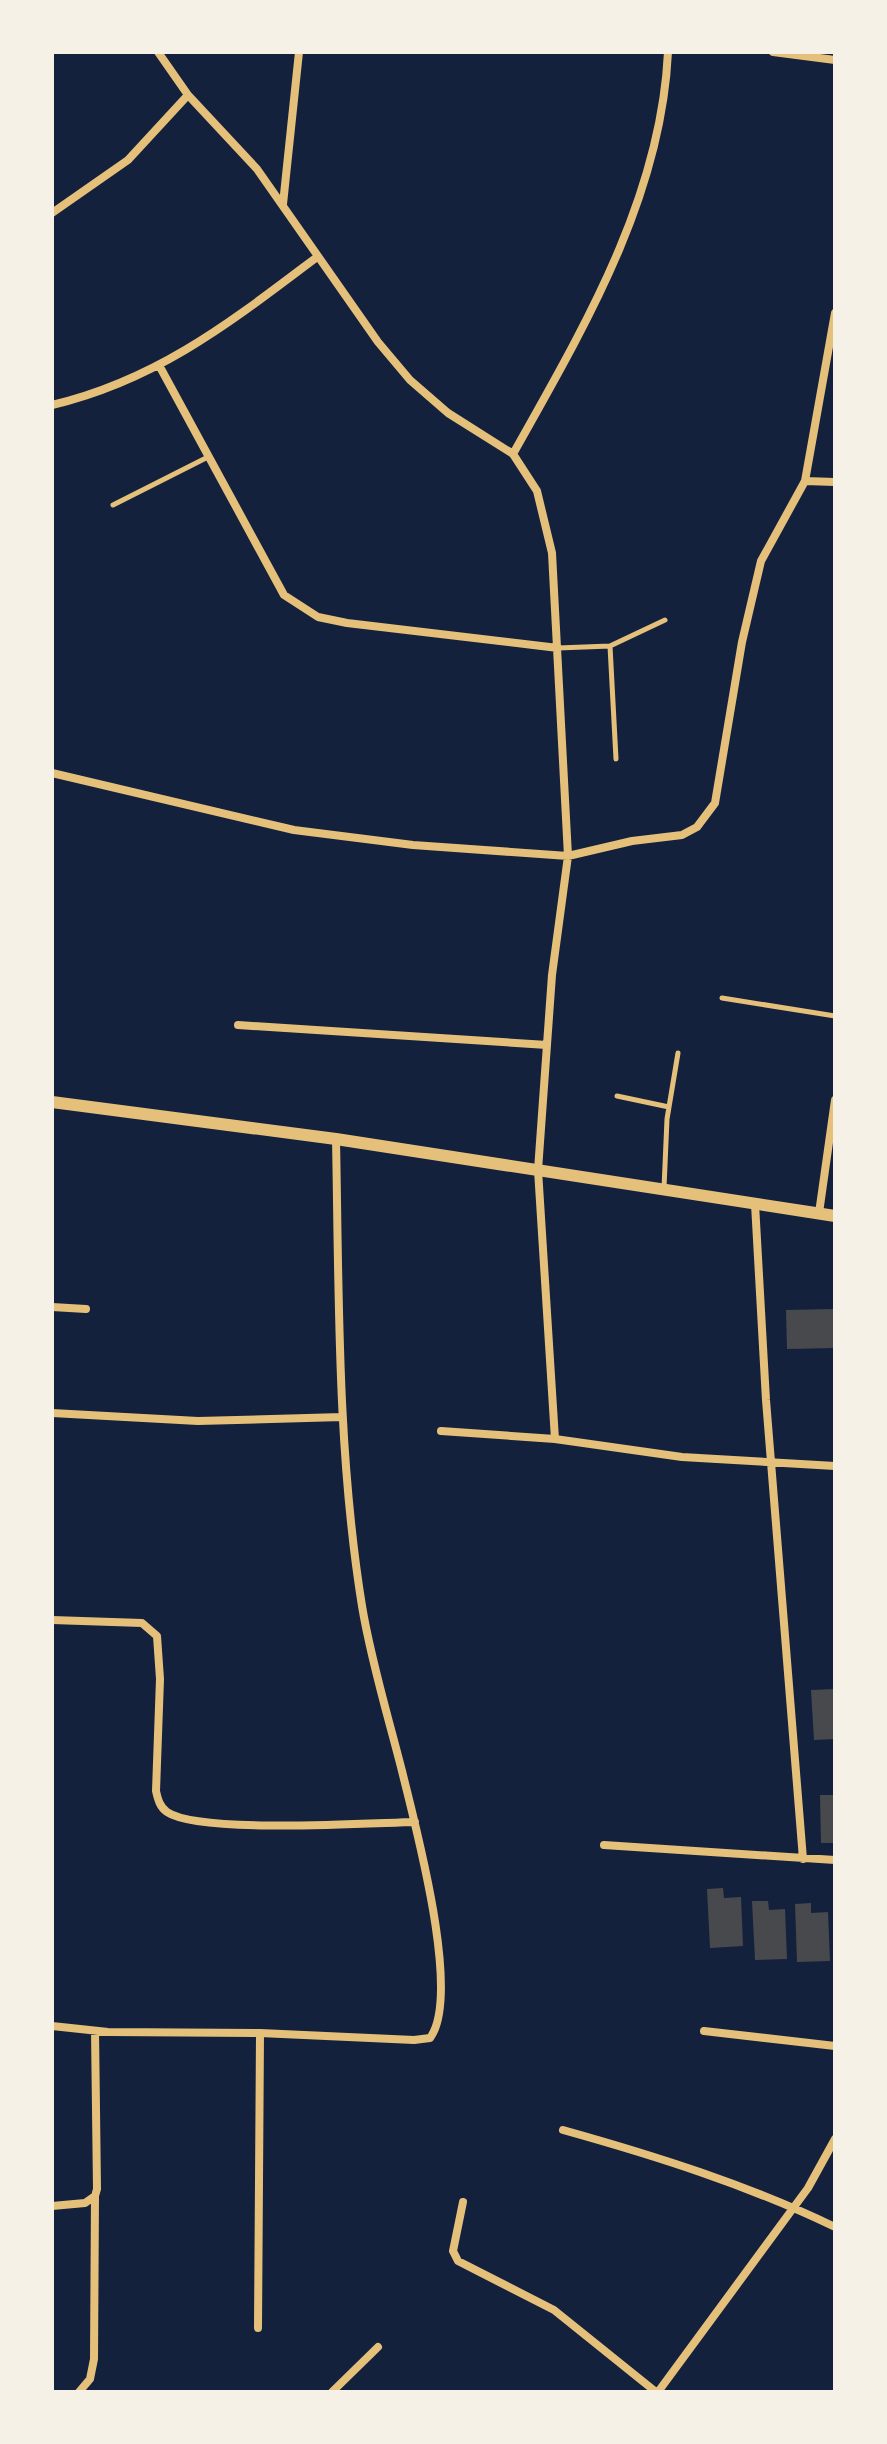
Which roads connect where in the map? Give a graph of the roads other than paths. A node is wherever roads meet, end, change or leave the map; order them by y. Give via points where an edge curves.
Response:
1 (158, 52) edge
2 (299, 52) edge
3 (668, 52) edge
4 (773, 52) edge
5 (835, 60) edge
6 (188, 95) junction
7 (283, 204) junction
8 (52, 213) edge
9 (317, 257) junction
10 (835, 313) edge
11 (160, 367) junction
12 (52, 405) edge
13 (513, 454) junction
14 (209, 456) junction
15 (805, 481) junction
16 (835, 482) edge
17 (113, 505) dead end
18 (665, 620) dead end
19 (610, 646) junction
20 (558, 648) junction
21 (616, 759) dead end
22 (52, 773) edge
23 (568, 856) junction
24 (722, 998) dead end
25 (835, 1016) edge
26 (238, 1025) dead end
27 (547, 1045) junction
28 (678, 1053) dead end
29 (617, 1096) dead end
30 (835, 1100) edge
31 (52, 1102) edge
32 (669, 1107) junction
33 (336, 1139) junction
34 (538, 1170) junction
35 (664, 1189) junction
36 (755, 1204) junction
37 (819, 1213) junction
38 (835, 1216) edge
39 (52, 1307) edge
40 (86, 1309) dead end
41 (52, 1413) edge
42 (342, 1417) junction
43 (441, 1431) dead end
44 (555, 1439) junction
45 (772, 1463) junction
46 (835, 1466) edge
47 (52, 1620) edge
48 (415, 1822) junction
49 (604, 1845) dead end
50 (803, 1859) junction
51 (835, 1860) edge
52 (52, 2026) edge
53 (95, 2031) junction
54 (704, 2031) dead end
55 (260, 2033) junction
56 (835, 2046) edge
57 (563, 2130) dead end
58 (835, 2139) edge
59 (95, 2196) junction
60 (463, 2202) dead end
61 (52, 2206) edge
62 (794, 2207) junction
63 (835, 2227) edge
64 (258, 2328) dead end
65 (378, 2347) dead end
66 (79, 2392) edge
67 (332, 2392) edge
68 (657, 2392) edge

1 - 6 street
2 - 7 street
3 - 13 street via 658,133 638,204 589,313
4 - 5 street
6 - 7 street
6 - 8 street via 128,160
7 - 9 street
9 - 11 street
9 - 13 street via 410,380 448,413
10 - 15 street
11 - 12 street via 116,387
11 - 14 street
13 - 20 street via 543,510 552,553
14 - 17 lane
14 - 20 street via 270,576 298,607 347,623
15 - 16 street
15 - 23 street via 761,561 715,803 707,818 682,835
18 - 19 lane
19 - 20 lane
19 - 21 lane
20 - 23 street
22 - 23 street via 294,830
23 - 27 street
24 - 25 lane
26 - 27 street
27 - 34 street
28 - 32 lane
29 - 32 lane
30 - 37 street
31 - 33 street
32 - 35 lane
33 - 34 street
33 - 42 street
34 - 35 street
34 - 44 street
35 - 36 street
36 - 37 street
36 - 45 street
37 - 38 street
39 - 40 street
41 - 42 street via 198,1421
42 - 48 street via 363,1607
43 - 44 street
44 - 45 street
45 - 46 street
45 - 50 street
47 - 48 street via 142,1623 157,1636 156,1791 167,1812 181,1819 255,1826
48 - 55 street via 435,1918 441,2010 436,2030 430,2038 414,2040
49 - 50 street
50 - 51 street
52 - 53 street
53 - 55 street
53 - 59 street
54 - 56 street
55 - 64 street
57 - 62 street via 663,2158
58 - 62 street
59 - 61 street via 85,2203
59 - 66 street via 94,2359 90,2379
60 - 68 street via 453,2251 458,2261 554,2310
62 - 63 street
62 - 68 street
65 - 67 street

